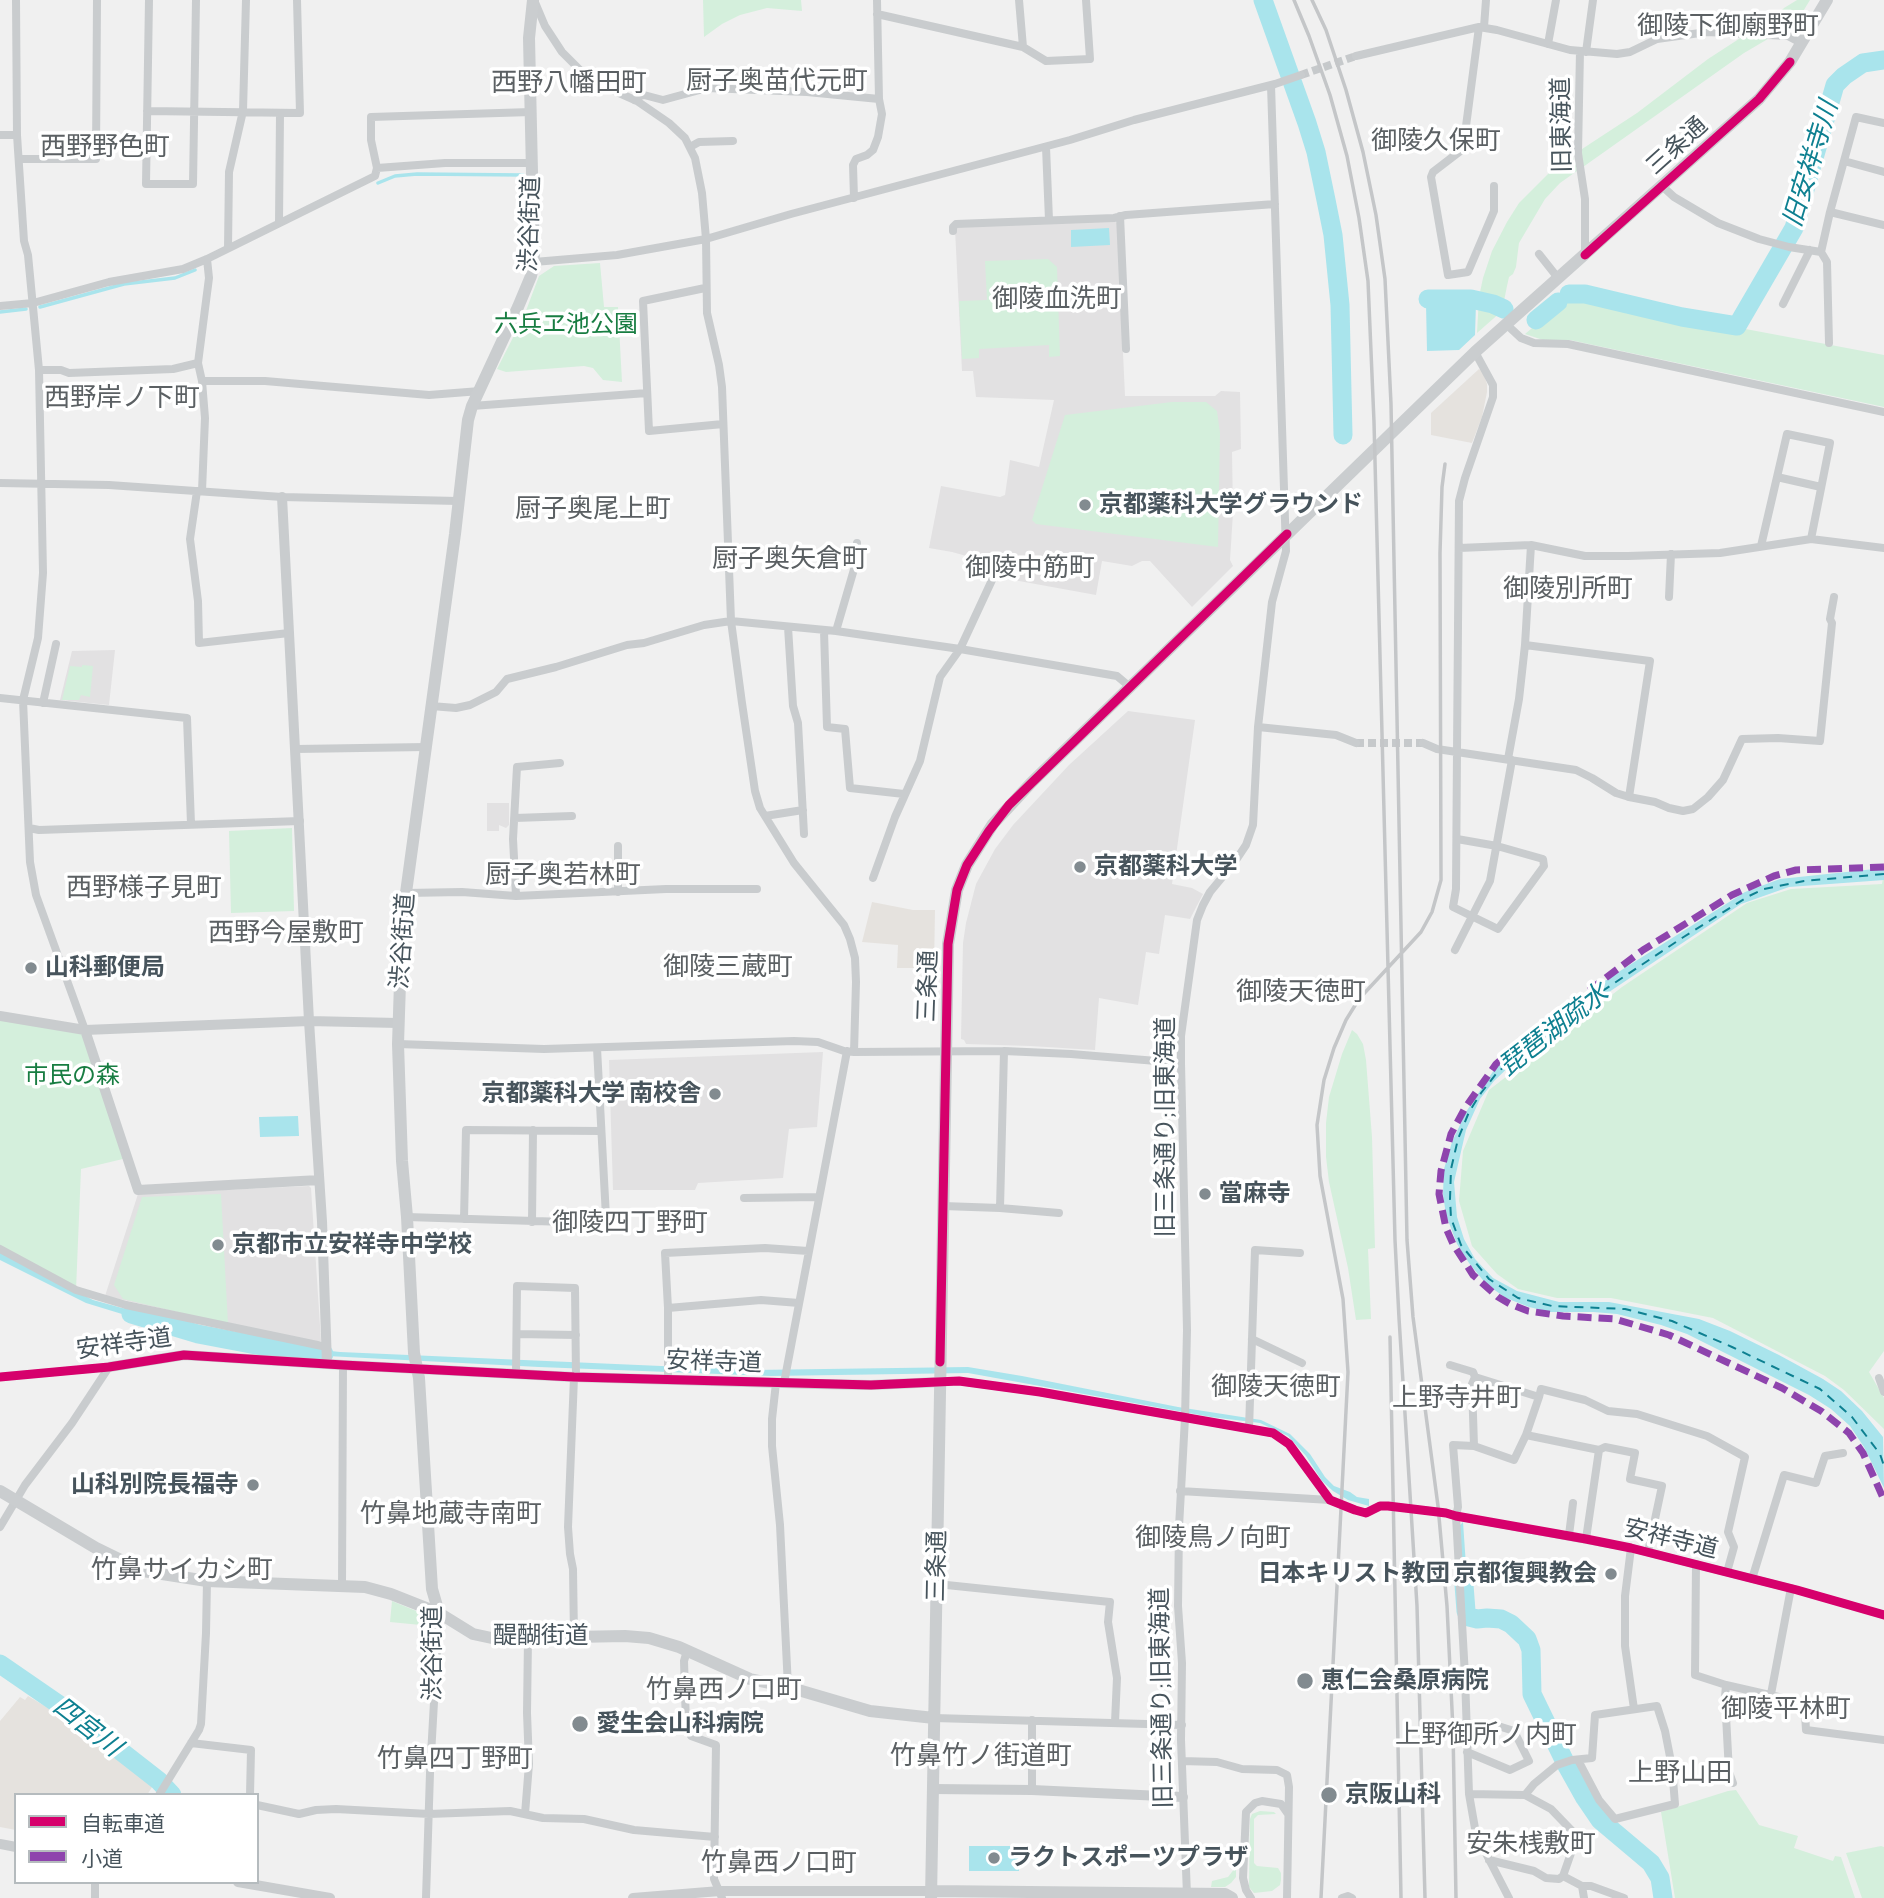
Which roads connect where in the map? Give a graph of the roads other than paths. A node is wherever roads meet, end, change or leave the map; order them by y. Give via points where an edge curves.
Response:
1 (16, 0) edge
2 (97, 0) edge
3 (149, 0) edge
4 (196, 0) edge
5 (246, 0) edge
6 (297, 0) edge
7 (533, 0) edge
8 (877, 0) edge
9 (1019, 0) edge
10 (1086, 0) edge
11 (1486, 0) edge
12 (1556, 0) edge
13 (1593, 0) edge
14 (1827, 0) edge
15 (877, 14) junction
16 (1481, 27) junction
17 (1801, 43) junction
18 (1548, 44) junction
19 (1023, 47) junction
20 (1583, 52) junction
21 (1356, 56) tunnel mouth
22 (1295, 77) tunnel mouth
23 (1271, 85) junction
24 (879, 99) junction
25 (634, 100) junction
26 (147, 111) junction
27 (243, 111) junction
28 (195, 112) junction
29 (530, 112) junction
30 (280, 114) junction
31 (1884, 123) edge
32 (0, 135) edge
33 (17, 135) junction
34 (733, 141) dead end
35 (1046, 146) junction
36 (690, 147) junction
37 (19, 159) junction
38 (1844, 161) junction
39 (531, 163) junction
40 (377, 168) junction
41 (1884, 172) edge
42 (1494, 186) dead end
43 (1662, 186) junction
44 (854, 198) junction
45 (1275, 204) junction
46 (1830, 212) junction
47 (1120, 216) junction
48 (1049, 220) junction
49 (279, 223) junction
50 (1884, 225) edge
51 (953, 231) dead end
52 (706, 239) junction
53 (228, 248) junction
54 (1810, 250) junction
55 (1821, 252) junction
56 (1539, 254) dead end
57 (1585, 255) junction
58 (207, 259) junction
59 (534, 262) junction
60 (1558, 278) junction
61 (705, 288) junction
62 (33, 303) junction
63 (1783, 304) dead end
64 (0, 306) edge
65 (1506, 324) junction
66 (1829, 342) dead end
67 (1126, 349) dead end
68 (1475, 352) junction
69 (198, 363) junction
70 (38, 370) junction
71 (202, 381) junction
72 (480, 391) junction
73 (647, 393) junction
74 (472, 406) junction
75 (1884, 412) edge
76 (723, 424) junction
77 (1777, 477) junction
78 (0, 483) edge
79 (41, 483) junction
80 (1822, 487) junction
81 (199, 491) junction
82 (282, 497) junction
83 (458, 501) junction
84 (1287, 534) junction
85 (1811, 539) junction
86 (857, 543) dead end
87 (1531, 545) junction
88 (1761, 546) junction
89 (1459, 548) junction
90 (1884, 548) edge
91 (1671, 555) junction
92 (999, 565) dead end
93 (1669, 597) dead end
94 (1834, 597) dead end
95 (731, 621) junction
96 (788, 627) junction
97 (824, 631) junction
98 (836, 631) junction
99 (289, 633) junction
100 (56, 644) dead end
101 (1525, 645) junction
102 (960, 649) junction
103 (1130, 687) junction
104 (0, 698) edge
105 (23, 700) junction
106 (43, 703) junction
107 (431, 706) junction
108 (1258, 727) junction
109 (1356, 743) tunnel mouth
110 (1423, 743) tunnel mouth
111 (426, 747) junction
112 (296, 749) junction
113 (1457, 751) junction
114 (1510, 759) junction
115 (560, 763) dead end
116 (904, 794) junction
117 (1629, 797) junction
118 (803, 810) junction
119 (572, 816) dead end
120 (765, 816) junction
121 (515, 818) junction
122 (300, 821) junction
123 (191, 824) junction
124 (29, 828) junction
125 (804, 834) dead end
126 (1457, 839) junction
127 (618, 846) dead end
128 (1497, 846) junction
129 (873, 878) dead end
130 (757, 889) dead end
131 (618, 892) junction
132 (406, 893) junction
133 (516, 896) junction
134 (1472, 917) junction
135 (1455, 950) dead end
136 (0, 1016) edge
137 (309, 1021) junction
138 (398, 1023) junction
139 (85, 1030) junction
140 (398, 1044) junction
141 (597, 1048) junction
142 (851, 1051) junction
143 (1004, 1051) junction
144 (946, 1052) junction
145 (1181, 1063) junction
146 (533, 1130) junction
147 (601, 1131) junction
148 (319, 1180) junction
149 (819, 1197) junction
150 (744, 1198) dead end
151 (943, 1206) junction
152 (1000, 1208) junction
153 (1059, 1213) dead end
154 (407, 1217) junction
155 (464, 1219) junction
156 (532, 1222) junction
157 (0, 1249) edge
158 (808, 1251) junction
159 (1300, 1253) dead end
160 (799, 1303) junction
161 (668, 1308) junction
162 (517, 1334) junction
163 (576, 1335) junction
164 (1252, 1339) junction
165 (327, 1347) junction
166 (416, 1362) junction
167 (1302, 1363) dead end
168 (327, 1364) junction
169 (343, 1365) junction
170 (1450, 1365) dead end
171 (109, 1367) junction
172 (516, 1373) junction
173 (0, 1377) edge
174 (575, 1377) junction
175 (1475, 1377) junction
176 (1878, 1378) dead end
177 (668, 1379) junction
178 (940, 1379) junction
179 (780, 1383) junction
180 (1884, 1392) edge
181 (1539, 1397) junction
182 (1185, 1416) junction
183 (1249, 1427) junction
184 (1526, 1435) junction
185 (1474, 1446) junction
186 (1599, 1450) junction
187 (1843, 1453) dead end
188 (0, 1491) edge
189 (1180, 1491) junction
190 (16, 1499) junction
191 (1331, 1500) junction
192 (1573, 1503) dead end
193 (1388, 1506) tunnel mouth
194 (1446, 1513) tunnel mouth
195 (1456, 1516) junction
196 (0, 1527) edge
197 (1569, 1535) junction
198 (1586, 1539) junction
199 (1631, 1548) junction
200 (1648, 1552) junction
201 (1696, 1564) junction
202 (1727, 1572) junction
203 (1752, 1578) junction
204 (207, 1581) junction
205 (937, 1584) junction
206 (342, 1586) junction
207 (1791, 1588) junction
208 (439, 1613) junction
209 (1884, 1615) edge
210 (574, 1637) junction
211 (528, 1638) junction
212 (687, 1651) junction
213 (1726, 1685) junction
214 (788, 1687) junction
215 (1771, 1695) junction
216 (1634, 1709) junction
217 (934, 1718) junction
218 (1032, 1720) junction
219 (1115, 1723) junction
220 (1182, 1725) junction
221 (1466, 1726) junction
222 (1884, 1740) edge
223 (191, 1743) junction
224 (1467, 1752) junction
225 (1575, 1760) junction
226 (1182, 1761) junction
227 (1733, 1783) dead end
228 (162, 1789) edge
229 (933, 1789) junction
230 (1032, 1790) junction
231 (250, 1793) edge
232 (1469, 1794) junction
233 (1525, 1795) junction
234 (1183, 1797) junction
235 (259, 1805) edge
236 (429, 1814) junction
237 (525, 1814) junction
238 (1288, 1814) junction
239 (715, 1837) junction
240 (1489, 1860) junction
241 (1563, 1876) junction
242 (1243, 1878) junction
243 (250, 1884) edge
244 (1582, 1886) junction
245 (825, 1894) edge
246 (721, 1895) edge
247 (931, 1895) edge
248 (1102, 1896) edge
249 (1187, 1896) edge
250 (1228, 1896) edge
251 (330, 1898) edge
252 (426, 1898) edge
253 (633, 1898) edge
254 (1251, 1898) edge
255 (1287, 1898) edge
256 (1342, 1898) edge
257 (1352, 1898) edge
258 (1509, 1898) edge
259 (1584, 1898) edge
260 (1624, 1898) edge

1 - 33 street
2 - 37 street via 96,159
3 - 26 street
4 - 28 street
5 - 27 street
6 - 30 street via 300,113
7 - 25 street via 562,52 582,72
7 - 29 main road, 渋谷街道
8 - 15 street
9 - 19 street
10 - 19 street via 1090,60 1046,61
11 - 16 street
12 - 18 street
13 - 20 street, 旧東海道
14 - 17 main road, 三条通
15 - 19 street
15 - 24 street
16 - 18 street
16 - 21 street
16 - 42 street via 1463,149 1431,177 1448,275 1468,272 1494,211
17 - 20 street via 1788,36 1707,32 1657,39 1630,52
17 - 43 main road, 三条通 via 1759,99
18 - 20 street
20 - 57 street, 旧東海道 via 1578,153 1585,199
22 - 23 street
23 - 35 street
23 - 45 street, 旧三条通り;旧東海道
24 - 25 street via 708,88 663,100 644,95
24 - 44 street via 878,136 870,153 853,165
25 - 36 street via 669,123
26 - 28 street
26 - 28 street via 146,184 193,184
27 - 28 street
27 - 30 street
27 - 53 street via 229,172
29 - 39 main road, 渋谷街道
29 - 40 street via 371,117
30 - 49 street
31 - 38 street via 1856,117
32 - 33 street
33 - 37 street
34 - 36 street via 699,142
35 - 44 street
35 - 48 street
36 - 52 street
37 - 62 street
38 - 41 street
38 - 46 street
39 - 40 street
39 - 59 main road, 渋谷街道
40 - 49 street via 375,176
43 - 54 street via 1718,223 1759,239
43 - 57 main road, 三条通
44 - 52 street
45 - 47 street
45 - 84 street, 旧三条通り;旧東海道
46 - 50 street
46 - 55 street
47 - 48 street
47 - 67 street
48 - 51 street via 956,224
49 - 53 street
52 - 59 street via 617,255
52 - 61 street
53 - 58 street
54 - 55 street
54 - 63 street
55 - 66 street via 1827,262
56 - 60 street
57 - 60 main road, 三条通
58 - 62 street via 183,269 109,282
58 - 69 street via 209,278
59 - 72 main road, 渋谷街道
60 - 65 main road, 三条通
61 - 73 street via 643,301
61 - 76 street via 719,365
62 - 64 street
62 - 70 street
65 - 68 main road, 三条通
65 - 75 street via 1534,343 1568,344
68 - 84 main road, 三条通
68 - 89 street via 1493,385 1493,397 1459,501
69 - 70 street via 173,369
69 - 71 street
70 - 79 street
71 - 72 street via 265,381 429,395
71 - 81 street via 205,418
72 - 74 main road, 渋谷街道
73 - 74 street
73 - 76 street via 649,431
74 - 83 main road, 渋谷街道
76 - 95 street
77 - 80 street
77 - 80 street via 1787,434 1830,443
77 - 88 street
78 - 79 street
79 - 81 street
79 - 105 street via 43,573 38,638
80 - 85 street
81 - 82 street
81 - 99 street via 190,539 199,643
82 - 83 street
82 - 99 street
83 - 107 main road, 渋谷街道
84 - 103 main road, 三条通
84 - 108 street, 旧三条通り;旧東海道 via 1285,560 1272,602
85 - 88 street
85 - 90 street
86 - 98 street via 857,559
87 - 89 street
87 - 91 street via 1585,556
87 - 101 street
88 - 91 street
89 - 113 street
91 - 93 street
92 - 102 street
94 - 117 street via 1820,741 1742,739 1723,780 1693,809 1682,811
95 - 96 street
95 - 107 street via 507,679 496,692 470,705
95 - 120 street via 755,791
96 - 97 street
96 - 118 street
97 - 98 street
97 - 116 street via 827,727 845,729 850,788
98 - 102 street
99 - 112 street
100 - 106 street
101 - 114 street
101 - 117 street via 1650,661
102 - 103 street via 1118,676
102 - 116 street via 940,677 920,761
103 - 144 main road, 三条通 via 1009,805 967,865 957,890 948,944
104 - 105 street
105 - 106 street
105 - 124 street
106 - 123 street via 187,718
107 - 111 main road, 渋谷街道
108 - 109 street via 1336,735
108 - 145 street, 旧三条通り;旧東海道 via 1253,825 1246,845 1210,892 1197,920
110 - 113 street
111 - 112 street
111 - 132 main road, 渋谷街道
112 - 122 street
113 - 114 street
113 - 126 street
114 - 117 street via 1576,770
114 - 128 street
115 - 121 street via 517,767
116 - 129 street
118 - 120 street
118 - 125 street
119 - 121 street
120 - 142 street via 850,939 856,982
121 - 133 street
122 - 123 street
122 - 137 street
123 - 124 street
124 - 139 street via 36,895
126 - 128 street
126 - 134 street via 1453,907
127 - 131 street
128 - 134 street via 1490,881
128 - 134 street via 1543,859 1544,866 1498,929
130 - 131 street
131 - 133 street
132 - 133 street
132 - 138 main road, 渋谷街道
134 - 135 street
136 - 139 street
137 - 138 street
137 - 139 street
137 - 148 street
138 - 140 main road, 渋谷街道
139 - 148 street via 138,1190
140 - 141 street
140 - 154 main road, 渋谷街道
141 - 142 street via 794,1041
141 - 147 street
142 - 144 street
142 - 149 street
143 - 144 street
143 - 145 street
143 - 152 street
144 - 151 main road, 三条通
145 - 182 street, 旧三条通り;旧東海道
146 - 147 street
146 - 155 street via 466,1130
146 - 156 street
147 - 156 street via 606,1216 598,1223
148 - 165 street
149 - 150 street
149 - 158 street
151 - 152 street
151 - 178 main road, 三条通
152 - 153 street
154 - 155 street
154 - 166 main road, 渋谷街道
155 - 156 street
157 - 165 street via 76,1290 126,1305
158 - 160 street
158 - 161 street via 765,1248 665,1253
159 - 164 street via 1255,1250
160 - 161 street via 761,1300
160 - 179 street
161 - 177 street
162 - 163 street
162 - 163 street via 517,1286 575,1288
162 - 172 street
163 - 174 street
164 - 167 street
164 - 183 street
165 - 168 street
166 - 169 street, 安祥寺道
166 - 172 street, 安祥寺道
166 - 208 main road, 渋谷街道 via 432,1589
168 - 169 street, 安祥寺道
168 - 171 street, 安祥寺道 via 184,1355
169 - 206 street
170 - 175 street via 1473,1372
171 - 173 street, 安祥寺道
171 - 190 street
172 - 174 street, 安祥寺道
174 - 177 street, 安祥寺道
174 - 210 street via 568,1527
175 - 181 street
175 - 185 street
176 - 180 street
177 - 179 street, 安祥寺道
178 - 179 street, 安祥寺道 via 871,1385
178 - 182 street, 安祥寺道
178 - 205 main road, 三条通
179 - 214 street via 772,1446
181 - 184 street
181 - 202 street via 1541,1390 1585,1400 1608,1411 1637,1414 1707,1436 1745,1457 1728,1532 1734,1546
182 - 183 street, 安祥寺道
182 - 189 street, 旧三条通り;旧東海道
183 - 191 street, 安祥寺道 via 1273,1433 1289,1444
184 - 185 street via 1514,1460
184 - 186 street
185 - 195 street via 1453,1445
186 - 198 street
186 - 200 street via 1635,1453 1630,1479 1662,1486
187 - 203 street via 1825,1456 1816,1483 1784,1475
188 - 190 main road, 醍醐街道
189 - 191 street
189 - 220 street, 旧三条通り;旧東海道
190 - 196 street
190 - 204 main road, 醍醐街道 via 144,1571
191 - 193 street via 1366,1513
192 - 197 street
194 - 195 street, 安祥寺道
195 - 197 street, 安祥寺道
195 - 221 street
197 - 198 street, 安祥寺道
198 - 199 street, 安祥寺道
199 - 200 street, 安祥寺道
199 - 216 street via 1625,1646
200 - 201 street, 安祥寺道
201 - 202 street, 安祥寺道
201 - 213 street via 1695,1675
202 - 203 street, 安祥寺道
203 - 207 street, 安祥寺道
204 - 206 main road, 醍醐街道
204 - 223 street via 201,1724
205 - 217 main road, 三条通
205 - 219 street via 1110,1602 1108,1622 1118,1678
206 - 208 main road, 醍醐街道 via 391,1594
207 - 209 street, 安祥寺道
207 - 215 street
208 - 211 main road, 醍醐街道 via 473,1634 501,1640
208 - 236 street, 渋谷街道
210 - 211 main road, 醍醐街道
210 - 212 main road, 醍醐街道 via 649,1638
211 - 237 street
212 - 214 main road, 醍醐街道 via 750,1679
212 - 239 street via 686,1724 691,1736 716,1745
213 - 215 street
213 - 227 street via 1728,1772
214 - 217 main road, 醍醐街道 via 870,1711
215 - 222 street via 1796,1701 1805,1714 1806,1730
216 - 225 street via 1595,1715 1592,1758
216 - 225 street via 1657,1706 1672,1767 1675,1804 1615,1819
217 - 218 street
217 - 229 main road, 三条通
218 - 219 street
218 - 230 street
219 - 220 street
220 - 226 street, 旧三条通り;旧東海道
221 - 224 street
221 - 224 street via 1495,1725 1514,1731 1529,1761 1510,1770
223 - 228 street
223 - 231 street via 251,1750
224 - 232 street
225 - 233 street via 1557,1765
226 - 234 street, 旧三条通り;旧東海道
226 - 238 street via 1280,1770 1288,1777
229 - 230 street
229 - 247 main road, 三条通
230 - 234 street
232 - 233 street
232 - 240 street via 1476,1834
233 - 241 street via 1551,1809 1577,1836
234 - 249 street, 旧三条通り;旧東海道
235 - 236 street via 299,1814 336,1809
236 - 237 street
236 - 252 street, 渋谷街道
237 - 239 street
238 - 242 street via 1276,1802 1258,1801 1248,1809 1244,1815
238 - 255 street
239 - 246 street via 714,1879
240 - 241 street via 1546,1878
240 - 258 street
241 - 244 street
242 - 250 street
242 - 254 street
243 - 251 street
244 - 259 street
244 - 260 street
245 - 246 street
245 - 247 street
246 - 253 street
247 - 248 main road
248 - 249 main road
249 - 250 main road
256 - 257 street

